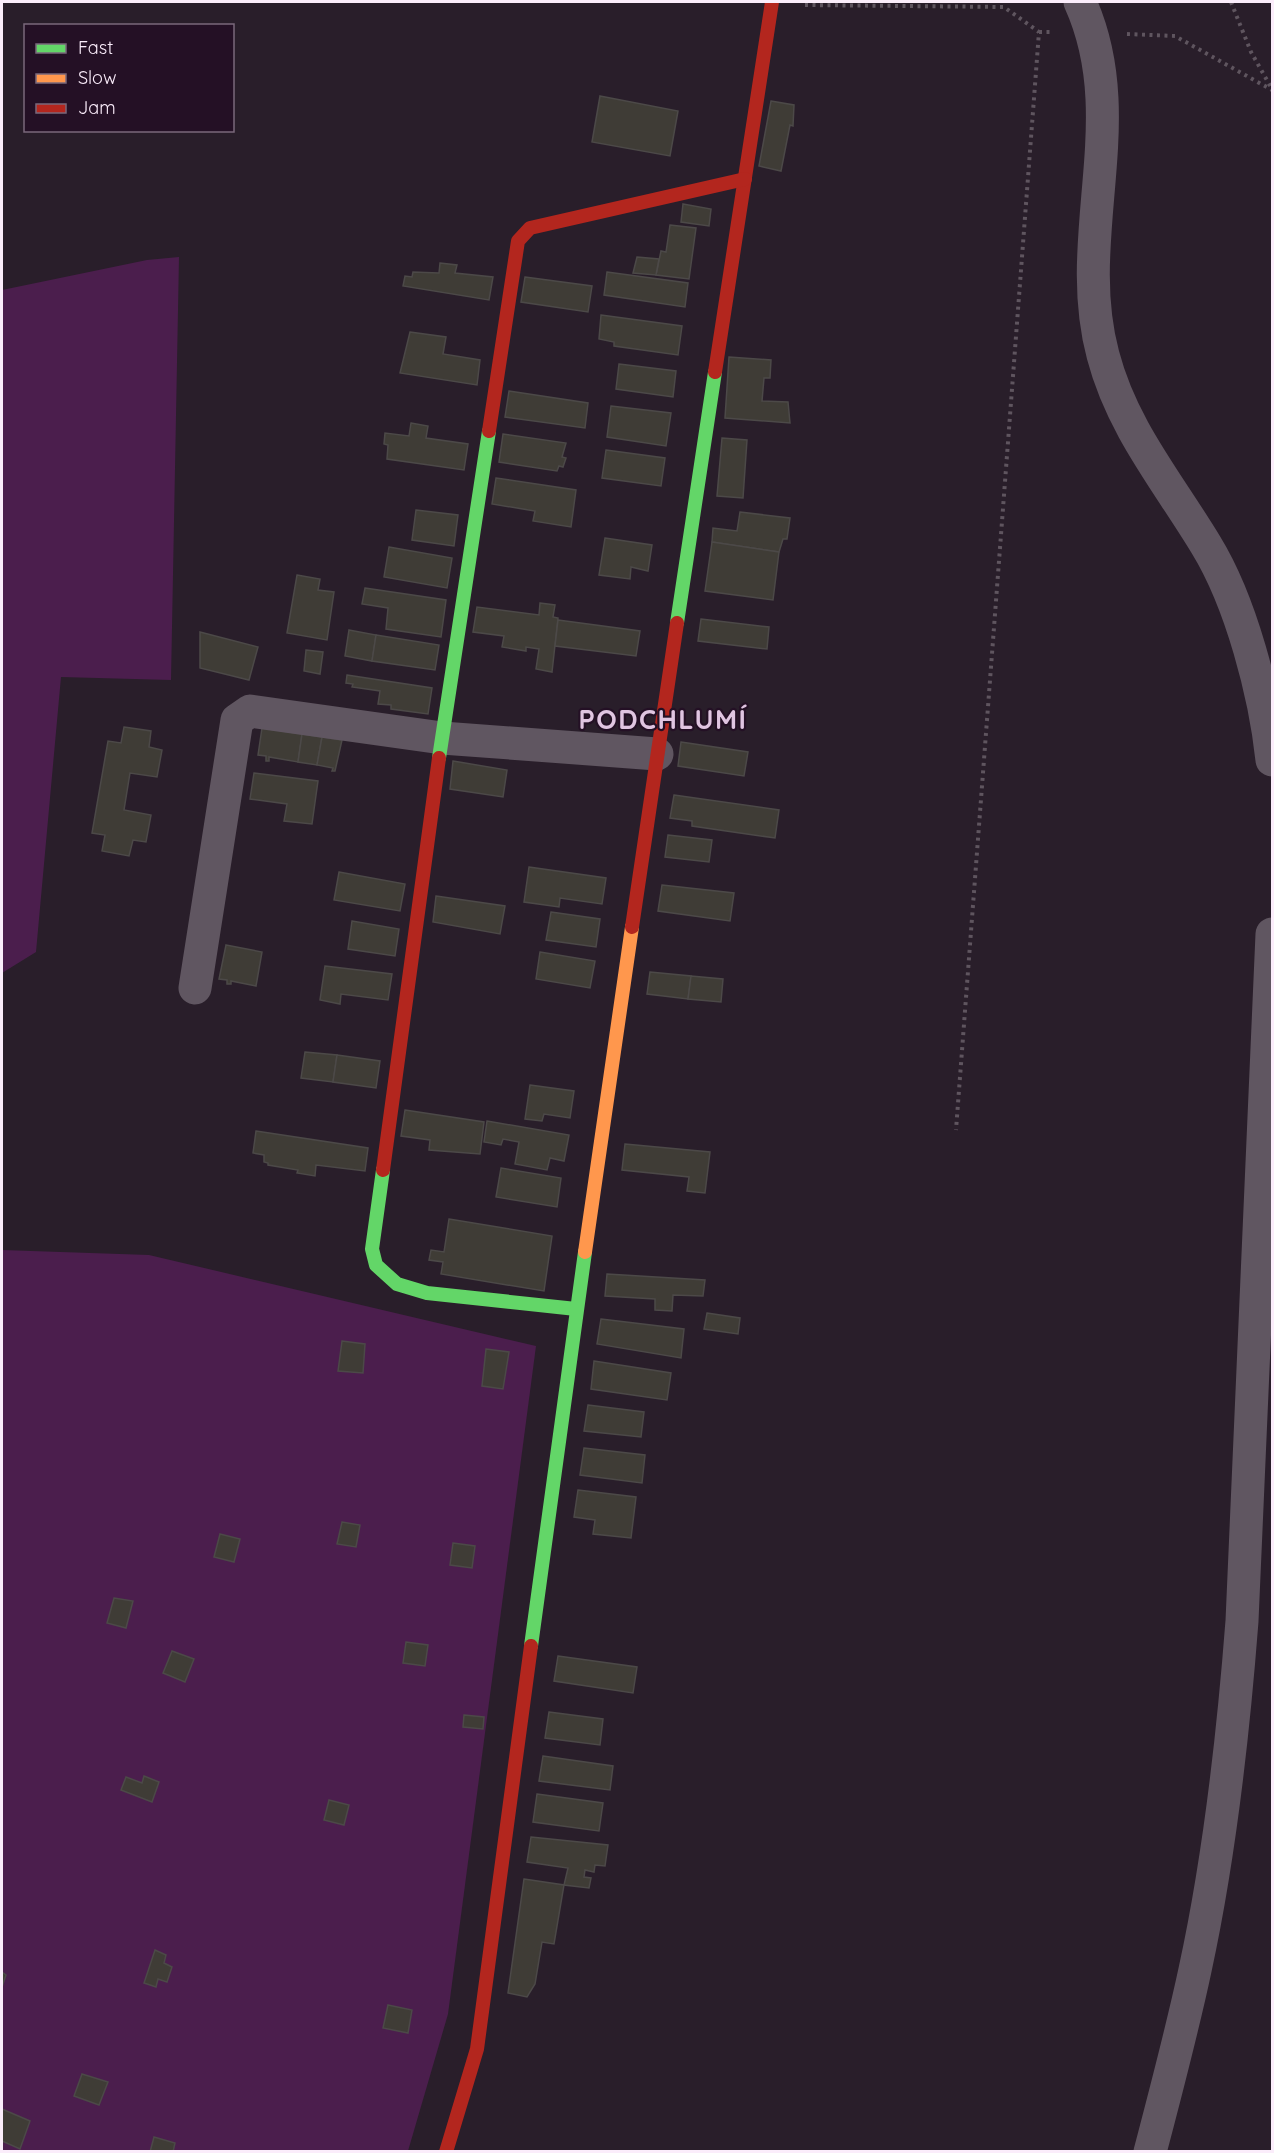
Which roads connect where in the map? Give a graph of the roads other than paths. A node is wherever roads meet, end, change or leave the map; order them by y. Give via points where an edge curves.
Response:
1 (1080, 2) edge
2 (772, 3) edge
3 (745, 179) junction
4 (442, 738) junction
5 (657, 754) junction
6 (1272, 760) edge
7 (1272, 934) edge
8 (195, 988) dead end
9 (576, 1309) junction
10 (446, 2151) edge
11 (1150, 2151) edge

1 - 6 street via 1102,83 1104,121 1092,282 1102,353 1115,394 1138,442 1208,546 1231,598 1258,685
2 - 3 street
3 - 4 street via 531,228 518,241
3 - 5 street
4 - 5 street
4 - 8 street via 250,711 237,720
4 - 9 street via 372,1250 376,1265 397,1284 427,1293
5 - 9 street
7 - 11 street via 1235,1706 1221,1822 1196,1969
9 - 10 street via 477,2049

